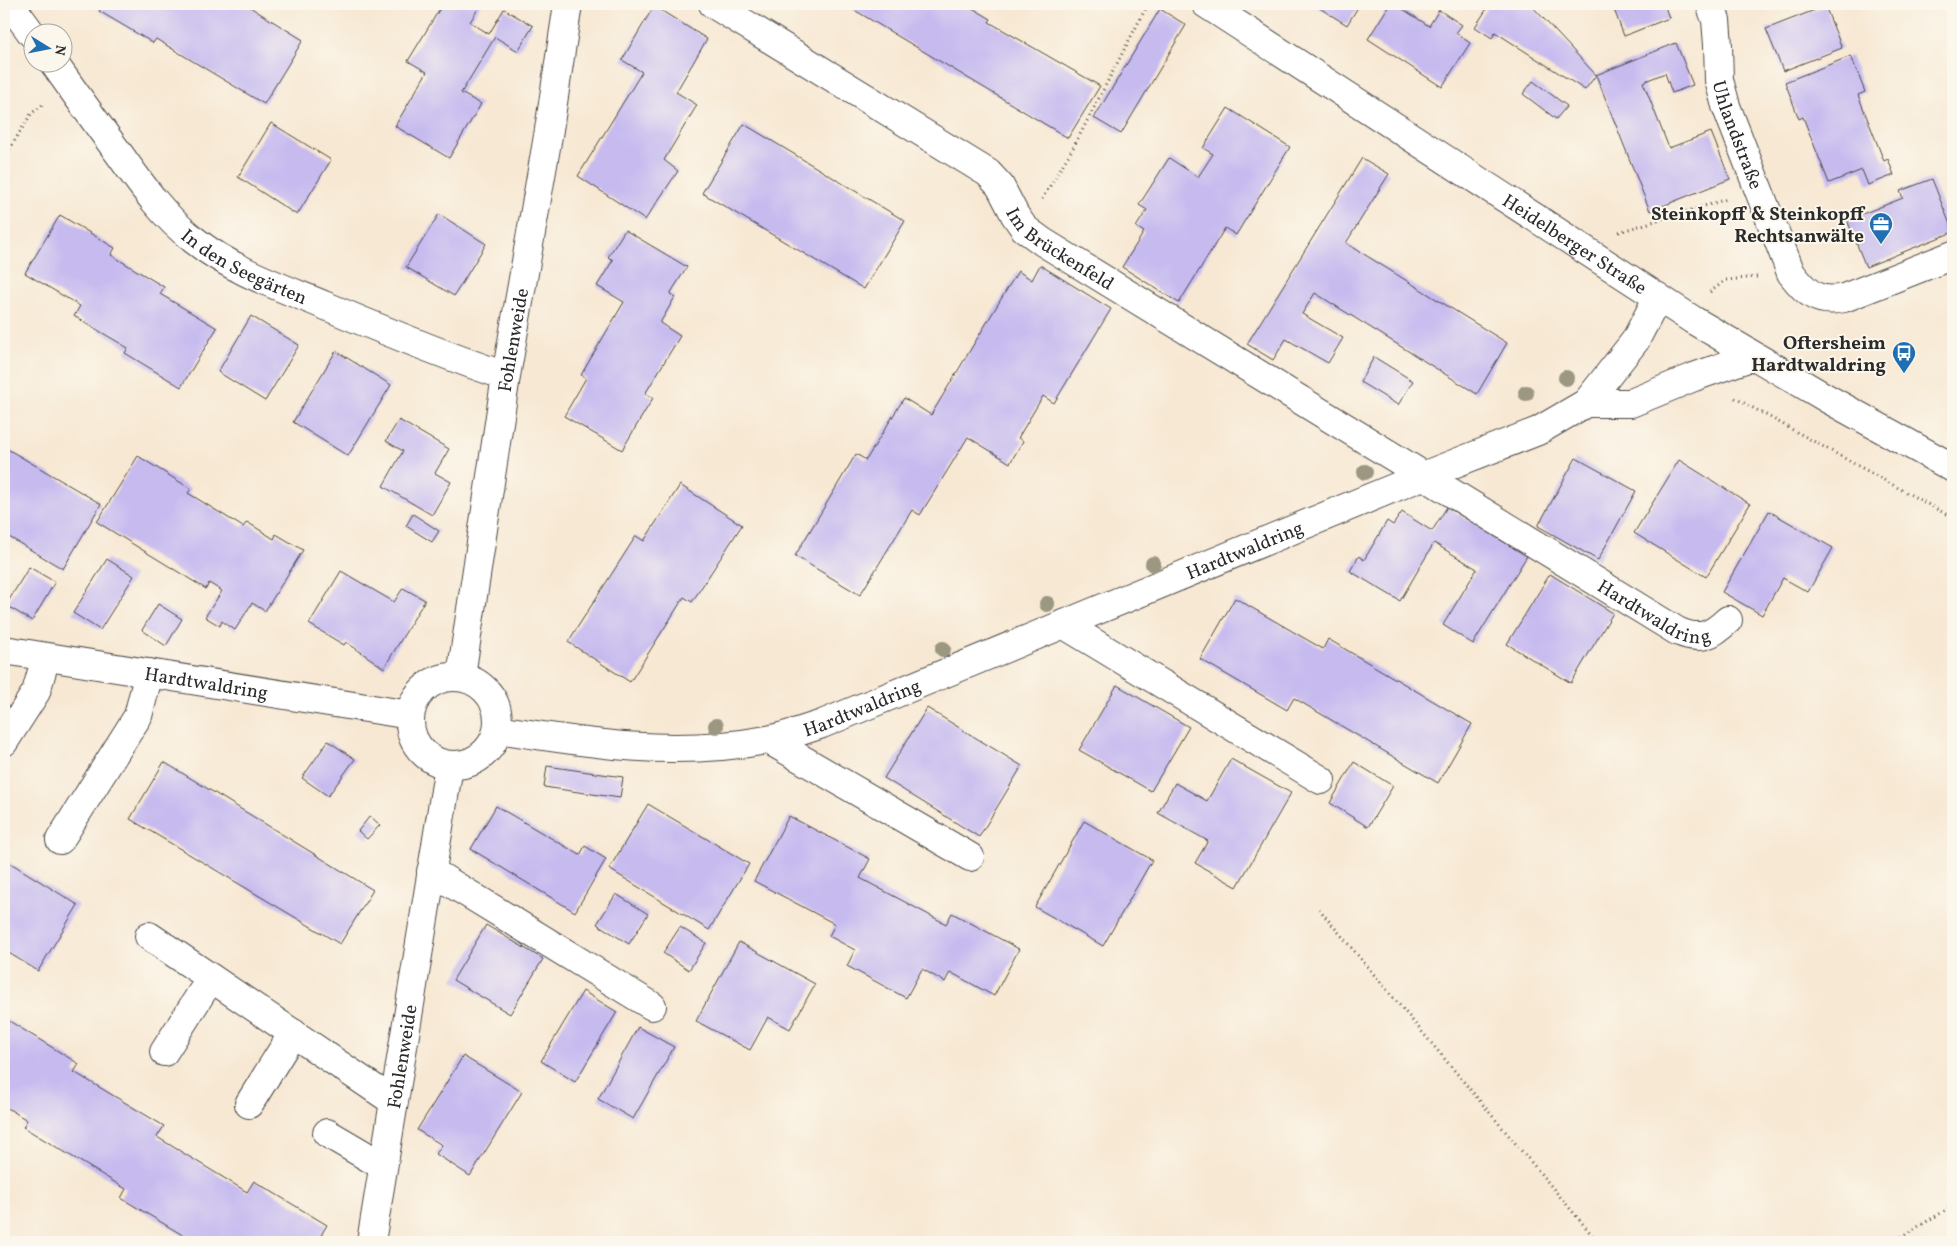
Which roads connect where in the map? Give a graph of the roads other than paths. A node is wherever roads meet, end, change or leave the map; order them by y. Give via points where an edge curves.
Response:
1 (10, 4) edge
2 (568, 4) edge
3 (713, 4) edge
4 (1206, 4) edge
5 (1710, 4) edge
6 (23, 22) edge
7 (61, 73) edge
8 (1953, 255) edge
9 (1658, 297) junction
10 (1754, 356) junction
11 (506, 376) junction
12 (1586, 404) junction
13 (1953, 468) edge
14 (1425, 475) junction
15 (1728, 620) dead end
16 (1063, 624) junction
17 (4, 650) edge
18 (46, 657) junction
19 (150, 674) junction
20 (462, 676) junction
21 (410, 716) junction
22 (498, 729) junction
23 (769, 740) junction
24 (4, 742) edge
25 (449, 766) junction
26 (1321, 780) dead end
27 (60, 840) dead end
28 (970, 857) dead end
29 (431, 871) junction
30 (149, 936) dead end
31 (211, 978) junction
32 (652, 1006) dead end
33 (293, 1033) junction
34 (164, 1052) dead end
35 (393, 1102) junction
36 (249, 1104) dead end
37 (326, 1133) dead end
38 (383, 1166) junction
39 (371, 1242) edge

1 - 6 street
2 - 11 street, Fohlenweide
3 - 14 street, Im Brückenfeld via 988,173 1000,186 1024,228 1043,242
4 - 9 street, Heidelberger Straße
5 - 8 street, Uhlandstraße via 1716,20 1719,80 1726,106 1792,273 1804,289 1823,299 1834,300 1857,294
7 - 11 street, In den Seegärten via 147,193 193,240 217,257 247,273 465,363
9 - 10 street, Heidelberger Straße
9 - 12 street, Hardtwaldring via 1635,341
10 - 12 street via 1631,403
10 - 13 street, Heidelberger Straße
11 - 20 street, Fohlenweide
12 - 14 street, Hardtwaldring via 1538,431
14 - 15 street, Hardtwaldring via 1678,631 1703,637
14 - 16 street, Hardtwaldring
16 - 23 street, Hardtwaldring via 854,712
16 - 26 street
17 - 18 street, Hardtwaldring
18 - 19 street, Hardtwaldring
18 - 24 street via 36,692
19 - 21 street, Hardtwaldring
19 - 27 street via 138,716
20 - 21 street via 439,678 417,696
20 - 22 street via 485,688 496,705
21 - 25 street via 414,742 428,758
22 - 23 street, Hardtwaldring via 631,748 697,748
22 - 25 street via 490,748 464,765
23 - 28 street, Hardtwaldring
25 - 29 street, Fohlenweide
29 - 32 street
29 - 35 street, Fohlenweide
30 - 31 street
31 - 33 street
31 - 34 street
33 - 35 street
33 - 36 street
35 - 38 street, Fohlenweide
37 - 38 street
38 - 39 street, Fohlenweide

